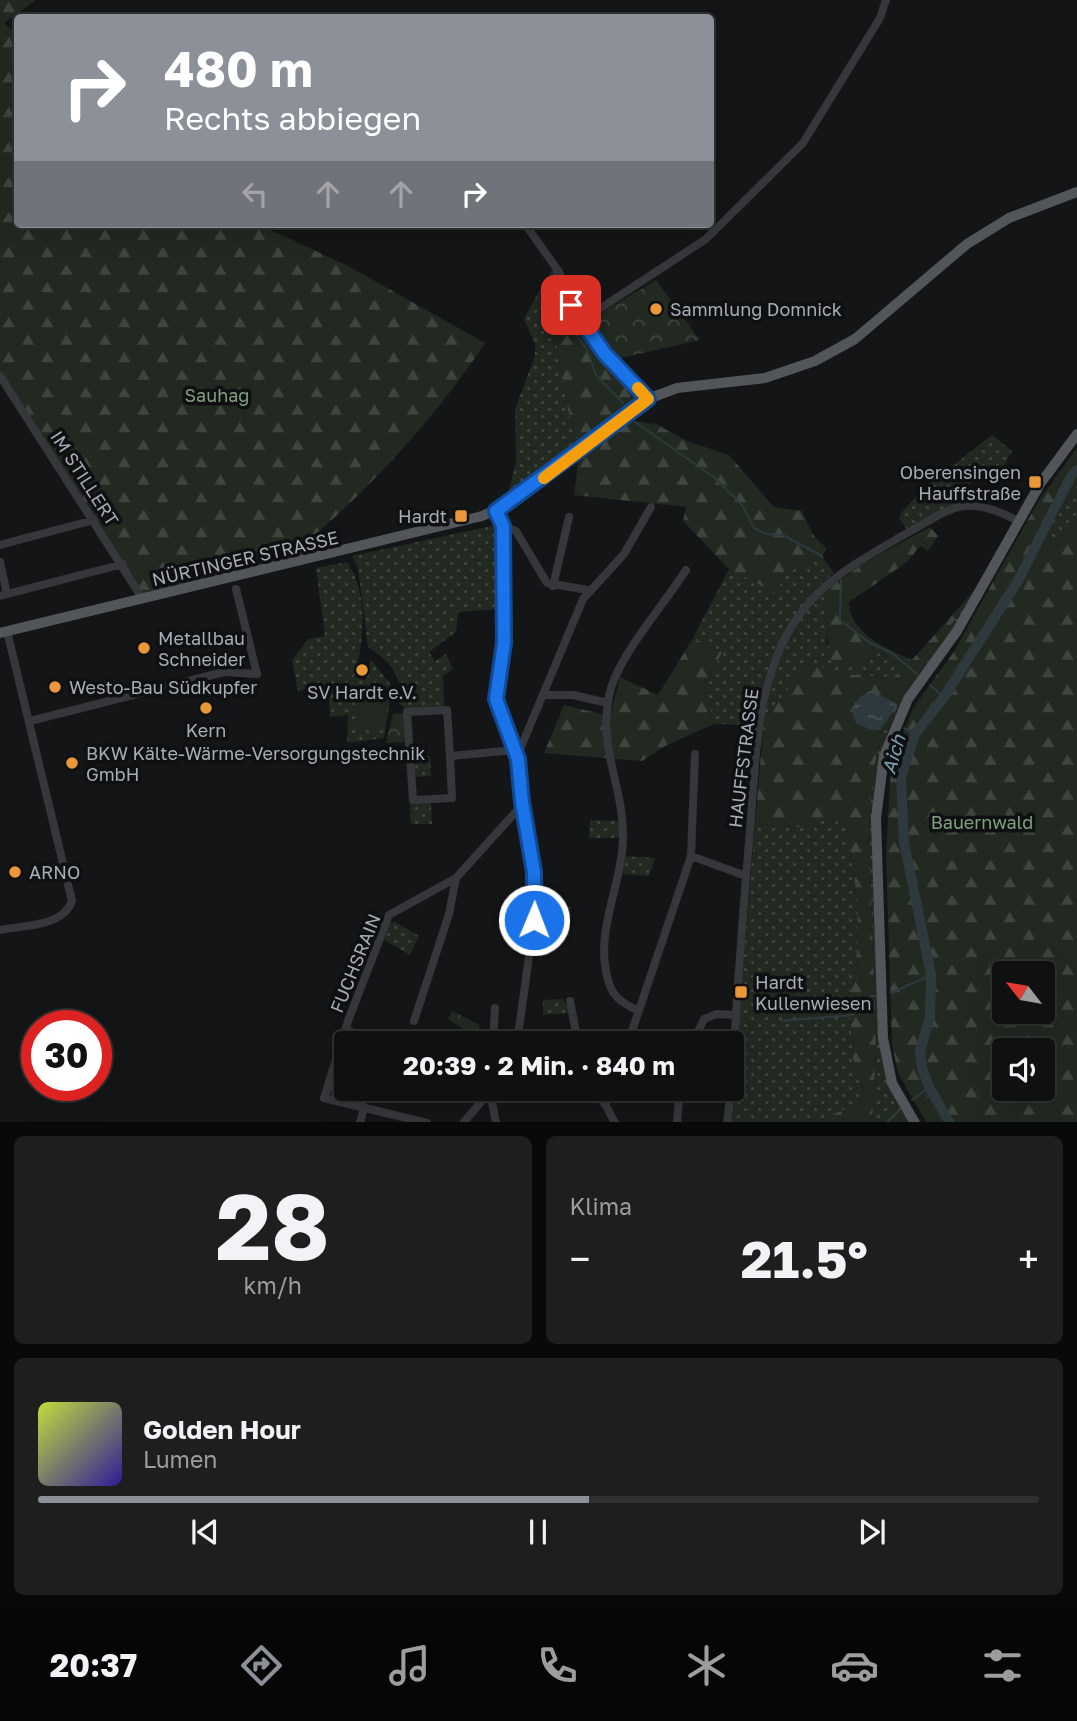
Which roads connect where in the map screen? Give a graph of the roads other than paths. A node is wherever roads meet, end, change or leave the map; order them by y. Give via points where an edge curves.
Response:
1 (886, 0) edge
2 (1077, 192) edge
3 (528, 228) edge
4 (581, 321) junction
5 (0, 376) edge
6 (648, 399) junction
7 (1077, 434) edge
8 (650, 508) dead end
9 (496, 511) junction
10 (569, 517) dead end
11 (94, 520) junction
12 (1018, 522) junction
13 (503, 526) junction
14 (0, 545) edge
15 (0, 562) edge
16 (123, 564) junction
17 (686, 570) dead end
18 (554, 586) junction
19 (236, 589) dead end
20 (589, 590) junction
21 (4, 595) edge
22 (142, 598) junction
23 (3, 632) edge
24 (542, 695) junction
25 (608, 703) junction
26 (30, 721) junction
27 (516, 750) junction
28 (695, 754) dead end
29 (450, 756) junction
30 (522, 805) junction
31 (691, 856) junction
32 (746, 876) junction
33 (456, 878) junction
34 (0, 930) edge
35 (570, 1001) dead end
36 (495, 1008) dead end
37 (639, 1011) junction
38 (736, 1015) junction
39 (414, 1021) dead end
40 (346, 1029) junction
41 (349, 1031) edge
42 (494, 1031) edge
43 (518, 1031) edge
44 (576, 1031) edge
45 (632, 1031) edge
46 (698, 1031) edge
47 (735, 1031) edge
48 (481, 1101) edge
49 (493, 1101) edge
50 (602, 1101) edge
51 (606, 1101) edge
52 (679, 1101) edge
53 (729, 1101) edge
54 (605, 1104) junction
55 (364, 1107) junction
56 (360, 1122) edge
57 (427, 1122) edge
58 (463, 1122) edge
59 (496, 1122) edge
60 (615, 1122) edge
61 (677, 1122) edge
62 (727, 1122) edge
63 (915, 1122) edge

1 - 4 street via 880,18 803,143 706,239
2 - 6 main road, NÜRTINGER STRASSE via 987,231 945,260 855,339 815,362 765,378 677,388
3 - 4 street via 559,272
4 - 6 street
5 - 11 street, IM STILLERT
6 - 9 main road, NÜRTINGER STRASSE
7 - 12 main road
8 - 20 street via 624,554
9 - 13 street
9 - 22 main road, NÜRTINGER STRASSE via 439,529
10 - 18 street
11 - 14 street
11 - 16 street, IM STILLERT
12 - 32 street, HAUFFSTRASSE via 982,505 965,504 864,558 806,605 785,637 767,684
12 - 63 main road via 957,631 900,713 878,783 884,1051 892,1083
13 - 18 street via 516,531 541,577
13 - 27 street via 504,643 496,699
15 - 21 street
16 - 21 street
16 - 22 street, IM STILLERT
17 - 25 street via 621,665
18 - 20 street
19 - 26 street via 257,674 225,672
20 - 24 street
22 - 23 main road, NÜRTINGER STRASSE
23 - 26 street
24 - 25 street via 573,695
24 - 27 street
25 - 37 street via 608,760 623,838 606,920 605,961 615,996
26 - 34 street via 72,901 59,918
27 - 29 street
27 - 30 street
28 - 31 street
29 - 29 street via 447,710 407,712 413,800 452,798
30 - 33 street, FUCHSRAIN
30 - 43 street via 536,900
31 - 32 street
31 - 37 street
32 - 38 street, HAUFFSTRASSE
33 - 39 street
33 - 40 street, FUCHSRAIN via 389,915
35 - 44 street
36 - 42 street
37 - 45 street
38 - 46 street via 704,1019
38 - 47 street, HAUFFSTRASSE
40 - 41 street, FUCHSRAIN
40 - 55 street, FUCHSRAIN via 324,1098
48 - 58 street
49 - 59 street
50 - 54 street
51 - 54 street
52 - 61 street
53 - 62 street, HAUFFSTRASSE
54 - 60 street
55 - 56 street
55 - 57 street

